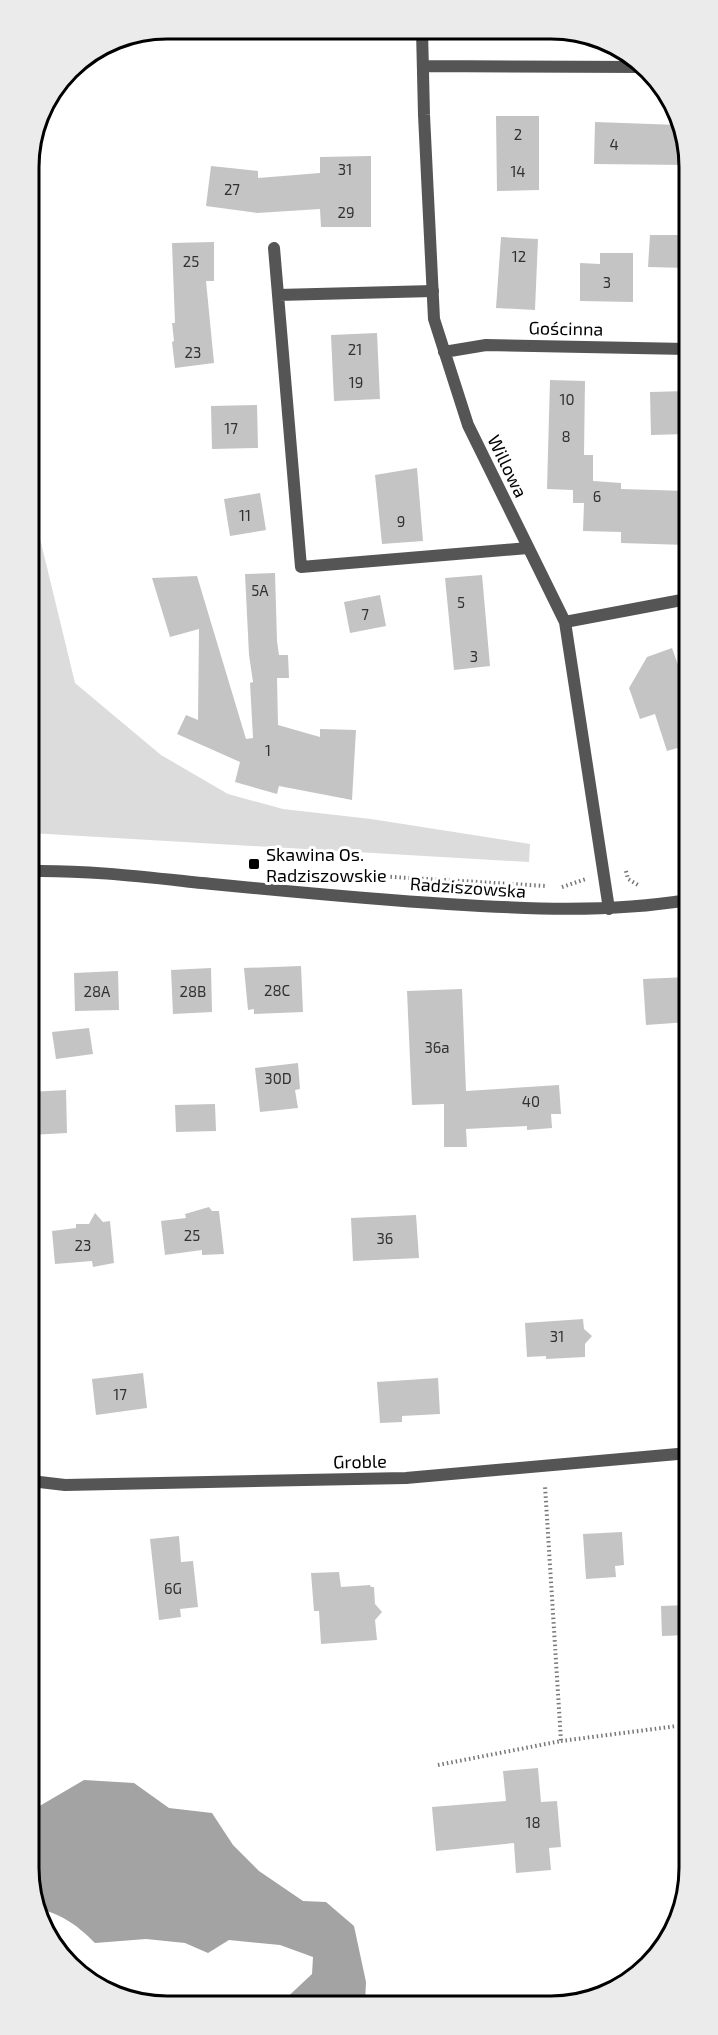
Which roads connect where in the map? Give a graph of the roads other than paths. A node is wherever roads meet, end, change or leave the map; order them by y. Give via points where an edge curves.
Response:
1 (422, 39) edge
2 (423, 66) junction
3 (631, 67) edge
4 (274, 248) dead end
5 (433, 291) junction
6 (278, 295) junction
7 (679, 349) edge
8 (444, 351) junction
9 (528, 548) junction
10 (679, 601) edge
11 (565, 622) junction
12 (39, 871) edge
13 (679, 901) edge
14 (609, 909) junction
15 (679, 1454) edge
16 (39, 1483) edge

1 - 2 street, Willowa
2 - 3 street
2 - 5 street, Willowa
4 - 6 street
5 - 6 street
5 - 8 street, Willowa via 434,319
6 - 9 street via 301,567
7 - 8 street, Gościnna via 486,345
8 - 9 street, Willowa via 468,425
9 - 11 street, Willowa
10 - 11 street
11 - 14 street, Willowa
12 - 14 street, Radziszowska via 111,873 524,909
13 - 14 street, Radziszowska
15 - 16 street, Groble via 406,1478

